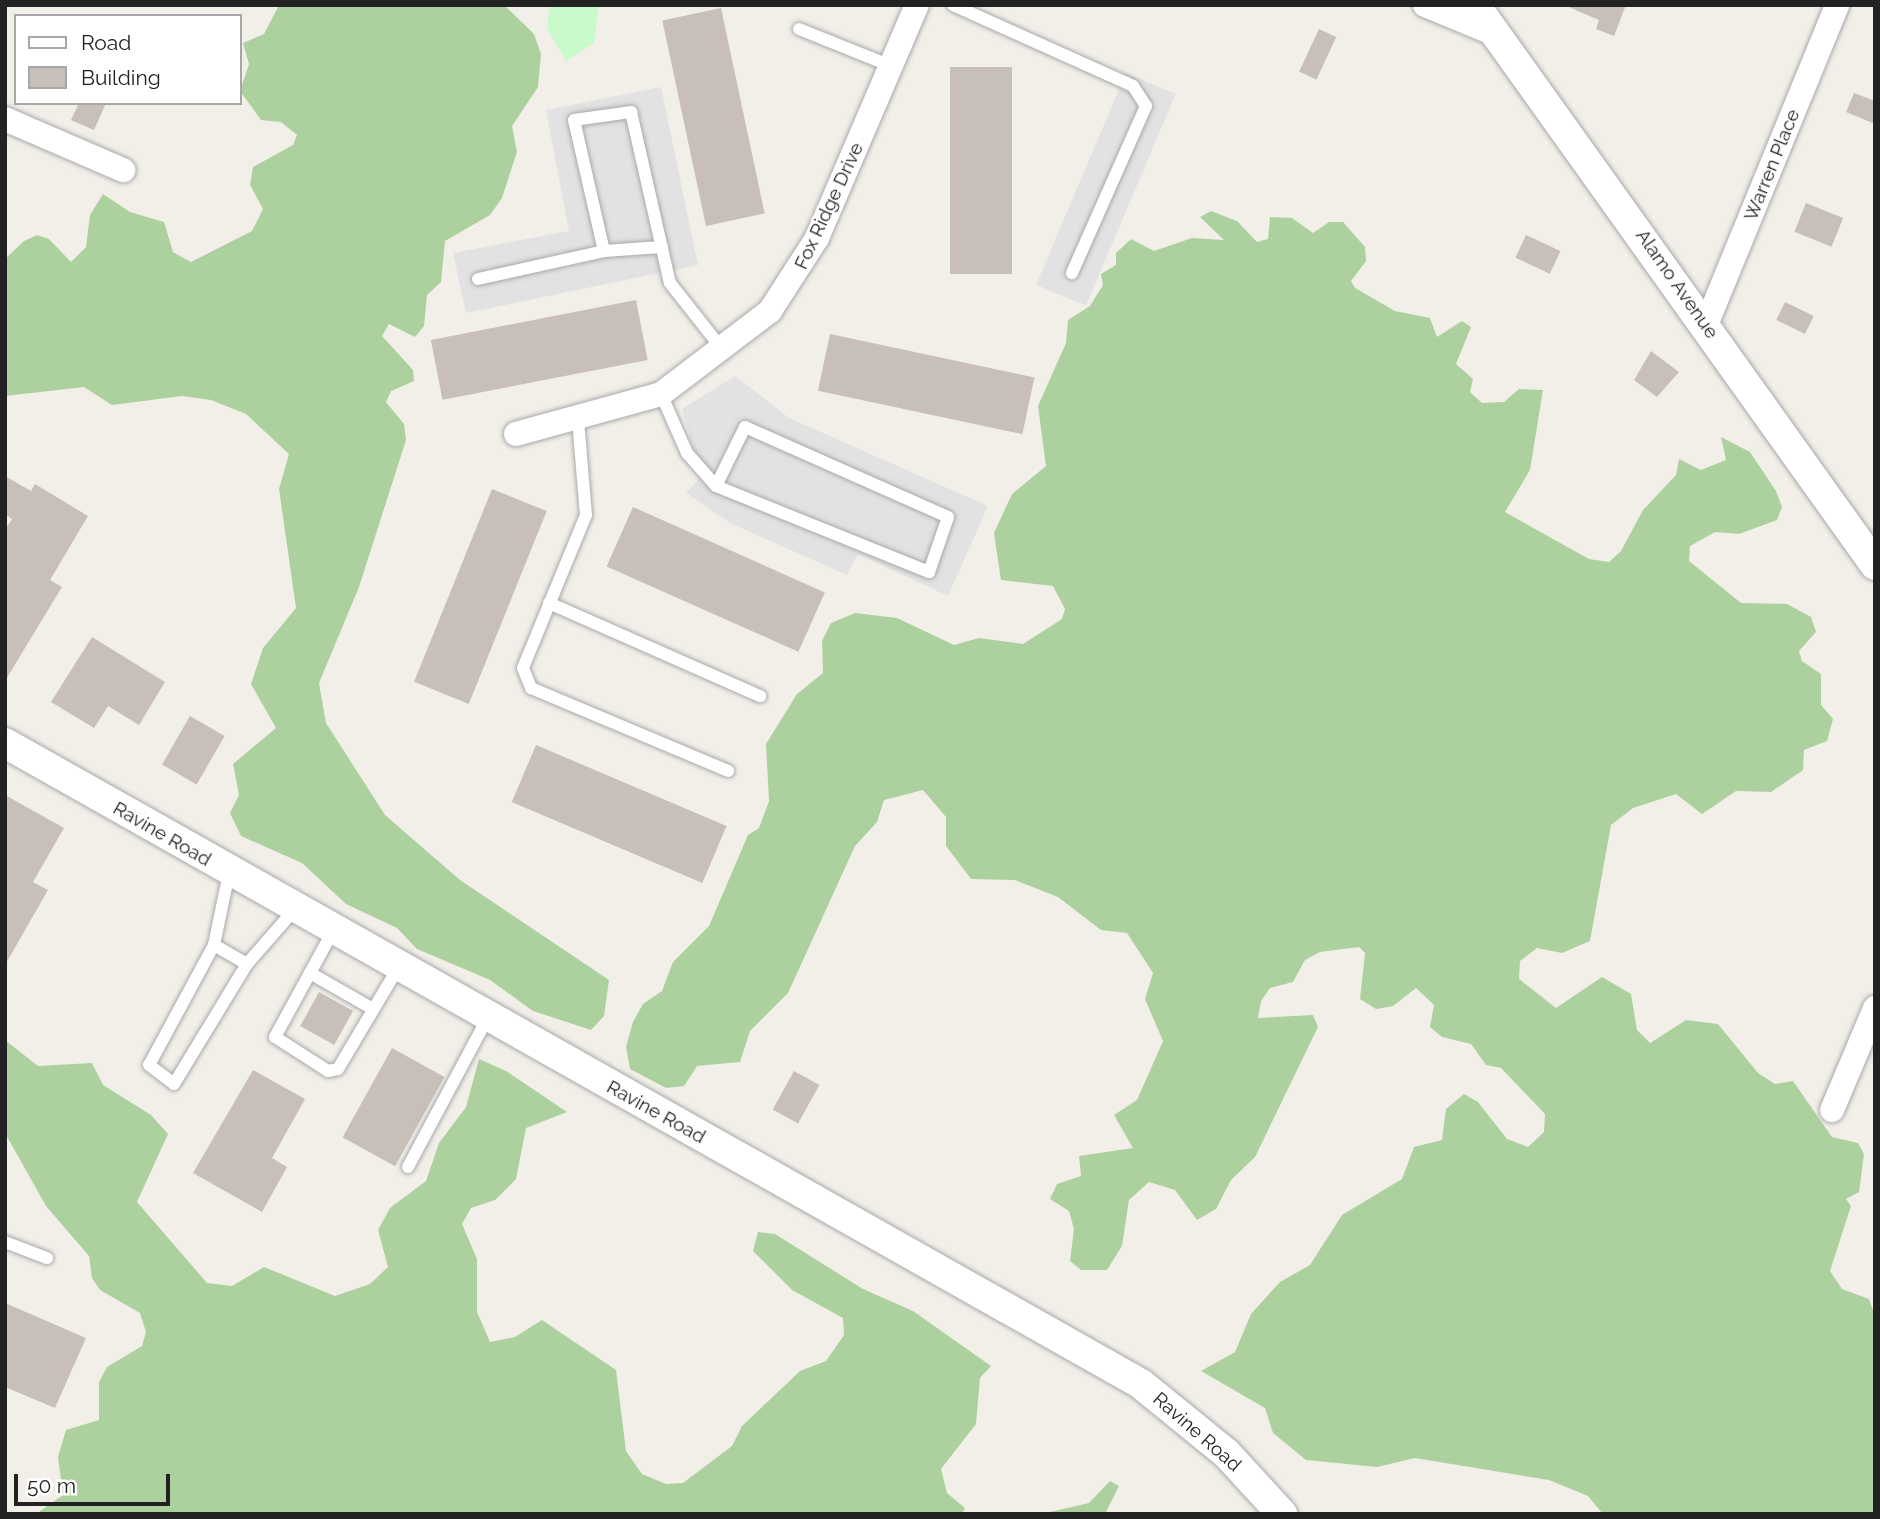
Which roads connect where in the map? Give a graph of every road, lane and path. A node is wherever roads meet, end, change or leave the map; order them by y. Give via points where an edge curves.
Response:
1 (917, 5) edge
2 (953, 5) edge
3 (1425, 5) edge
4 (1475, 5) edge
5 (1837, 5) edge
6 (799, 29) dead end
7 (1495, 34) junction
8 (891, 66) junction
9 (5, 119) edge
10 (123, 170) dead end
11 (662, 247) junction
12 (604, 251) junction
13 (1072, 273) dead end
14 (478, 279) dead end
15 (1706, 325) junction
16 (723, 350) junction
17 (661, 394) junction
18 (578, 420) junction
19 (516, 434) dead end
20 (716, 486) junction
21 (1874, 561) edge
22 (550, 603) junction
23 (760, 696) dead end
24 (5, 743) edge
25 (728, 771) dead end
26 (229, 873) junction
27 (296, 909) junction
28 (333, 931) junction
29 (214, 945) junction
30 (247, 964) junction
31 (398, 968) junction
32 (310, 973) junction
33 (1875, 1008) edge
34 (373, 1009) junction
35 (488, 1017) junction
36 (1832, 1110) dead end
37 (408, 1167) dead end
38 (5, 1242) edge
39 (47, 1258) dead end
40 (1282, 1514) edge

1 - 8 street, Fox Ridge Drive
2 - 13 lane via 1133,86 1146,106
3 - 7 street
4 - 7 street, Alamo Avenue
5 - 15 street, Warren Place
6 - 8 lane
7 - 15 street, Alamo Avenue
8 - 16 street, Fox Ridge Drive via 797,274 770,311
9 - 10 street
11 - 12 lane
11 - 12 lane via 631,112 574,120
11 - 16 lane via 670,283
12 - 14 lane
15 - 21 street, Alamo Avenue
16 - 17 street, Fox Ridge Drive
17 - 18 street, Fox Ridge Drive
17 - 20 lane via 687,453
18 - 19 street, Fox Ridge Drive
18 - 22 lane via 586,515
20 - 20 lane via 929,572 948,517 745,427
22 - 23 lane
22 - 25 lane via 523,668 531,688
24 - 26 street, Ravine Road
26 - 27 street, Ravine Road
26 - 29 lane
27 - 28 street, Ravine Road
27 - 30 lane
28 - 31 street, Ravine Road
28 - 32 lane
29 - 30 lane
29 - 30 lane via 149,1065 174,1084
31 - 34 lane
31 - 35 street, Ravine Road
32 - 34 lane
32 - 34 lane via 275,1037 328,1071 338,1069
33 - 36 street
35 - 37 lane
35 - 40 street, Ravine Road via 1141,1384 1208,1437
38 - 39 lane

